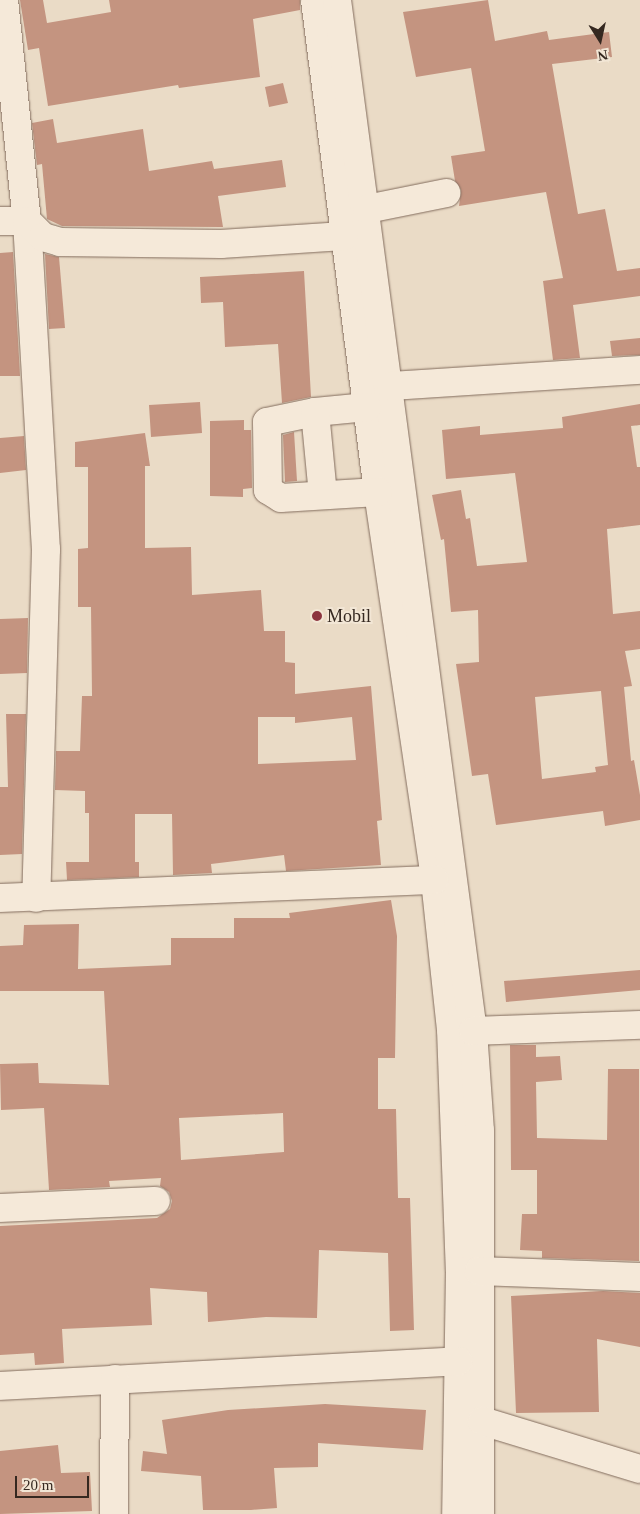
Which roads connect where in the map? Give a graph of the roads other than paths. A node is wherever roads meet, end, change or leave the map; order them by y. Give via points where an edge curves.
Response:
1 (4, 0) edge
2 (315, 0) edge
3 (337, 0) edge
4 (446, 193) dead end
5 (366, 209) junction
6 (0, 221) edge
7 (27, 221) junction
8 (344, 236) junction
9 (640, 370) edge
10 (391, 386) junction
11 (367, 406) junction
12 (315, 412) junction
13 (378, 492) junction
14 (323, 495) junction
15 (435, 880) junction
16 (0, 898) edge
17 (36, 898) junction
18 (640, 1025) edge
19 (473, 1031) junction
20 (156, 1201) dead end
21 (0, 1208) edge
22 (479, 1271) junction
23 (640, 1277) edge
24 (458, 1361) junction
25 (115, 1379) junction
26 (0, 1386) edge
27 (482, 1421) junction
28 (640, 1469) edge
29 (114, 1514) edge
30 (456, 1514) edge
31 (480, 1514) edge

1 - 7 street
2 - 8 street
3 - 5 street
4 - 5 street
5 - 10 street
6 - 7 street
7 - 8 street via 43,237 60,242 221,244
7 - 17 street via 46,549
8 - 11 street
9 - 10 street
10 - 19 street
11 - 12 street
11 - 13 street
12 - 14 street
12 - 14 street via 267,422 268,490 281,498
13 - 14 street
13 - 15 street
15 - 17 street
15 - 24 street via 451,1029 457,1132
16 - 17 street
18 - 19 street
19 - 22 street via 480,1131
20 - 21 street
22 - 23 street
22 - 27 street
24 - 25 street
24 - 30 street
25 - 26 street
25 - 29 street
27 - 28 street
27 - 31 street

